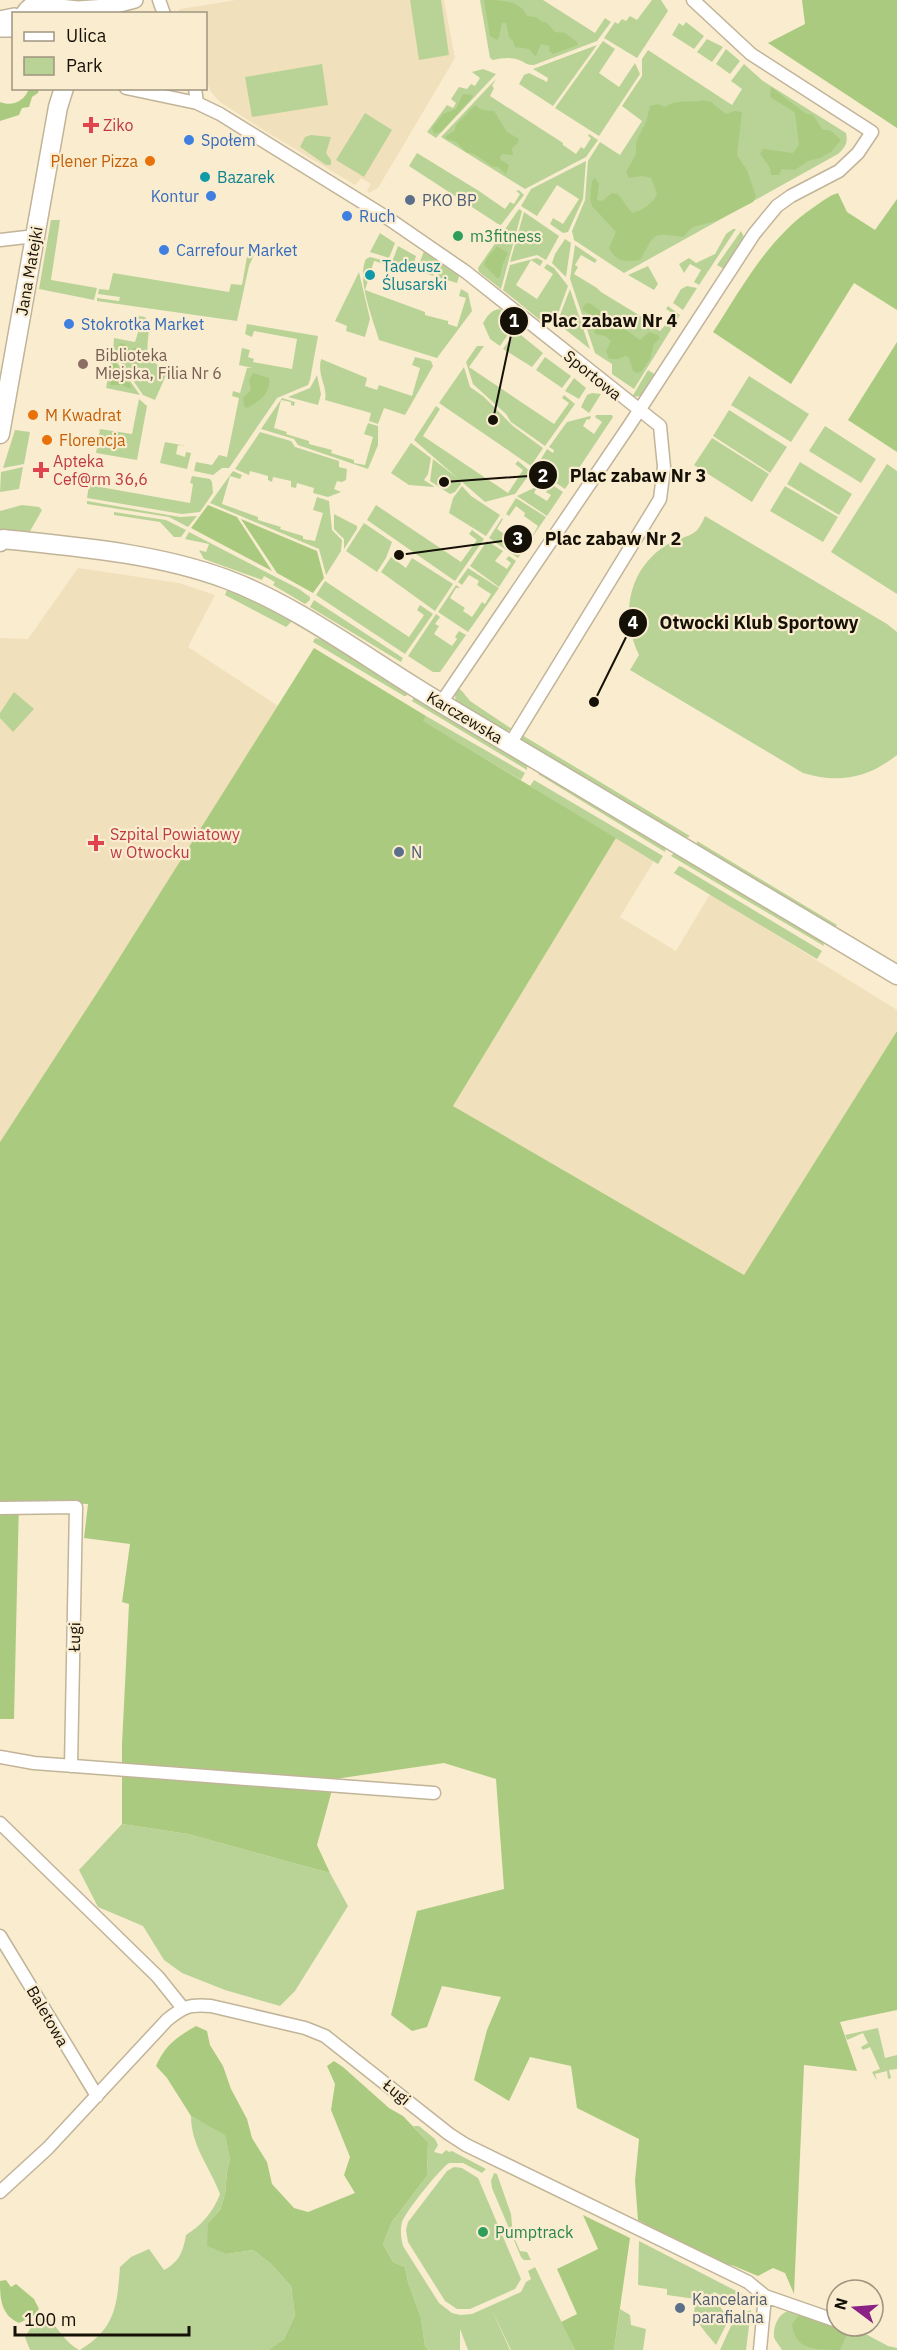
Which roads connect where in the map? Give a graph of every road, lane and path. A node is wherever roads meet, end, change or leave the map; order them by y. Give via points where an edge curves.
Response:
1 (135, 0) edge
2 (693, 0) edge
3 (55, 6) edge
4 (107, 6) junction
5 (23, 9) edge
6 (94, 12) edge
7 (57, 90) edge
8 (63, 90) edge
9 (135, 90) edge
10 (195, 90) edge
11 (197, 103) junction
12 (58, 107) junction
13 (35, 236) junction
14 (0, 240) edge
15 (639, 411) junction
16 (0, 435) edge
17 (1, 539) edge
18 (441, 703) junction
19 (510, 744) junction
20 (897, 975) edge
21 (0, 1508) edge
22 (0, 1757) edge
23 (71, 1766) junction
24 (434, 1792) dead end
25 (0, 1823) edge
26 (0, 1936) edge
27 (182, 2007) junction
28 (97, 2096) junction
29 (0, 2192) edge
30 (765, 2296) junction
31 (825, 2317) edge
32 (759, 2350) edge

1 - 4 street
2 - 15 street via 751,54 872,132 858,153 838,171 777,206 754,234
3 - 4 street
3 - 5 main road via 42,0
4 - 6 street
7 - 12 main road, Jana Matejki
8 - 12 main road, Jana Matejki
9 - 11 street, Sportowa
10 - 11 street
11 - 15 street, Sportowa via 254,134 448,260
12 - 13 main road, Jana Matejki
13 - 14 street
13 - 16 main road, Jana Matejki
15 - 18 street
15 - 19 street, Sportowa via 660,426 664,467 660,499
17 - 18 main road, Karczewska via 144,557 225,578 300,616
18 - 19 main road, Karczewska
19 - 20 main road, Karczewska
21 - 23 street, Ługi via 76,1507
22 - 23 street
23 - 24 street
25 - 27 street via 158,1977
26 - 28 street, Baletowa
27 - 28 street
27 - 30 street, Ługi via 211,2006 325,2036 466,2145 748,2282
28 - 29 street
30 - 31 street, Ługi
30 - 32 street

